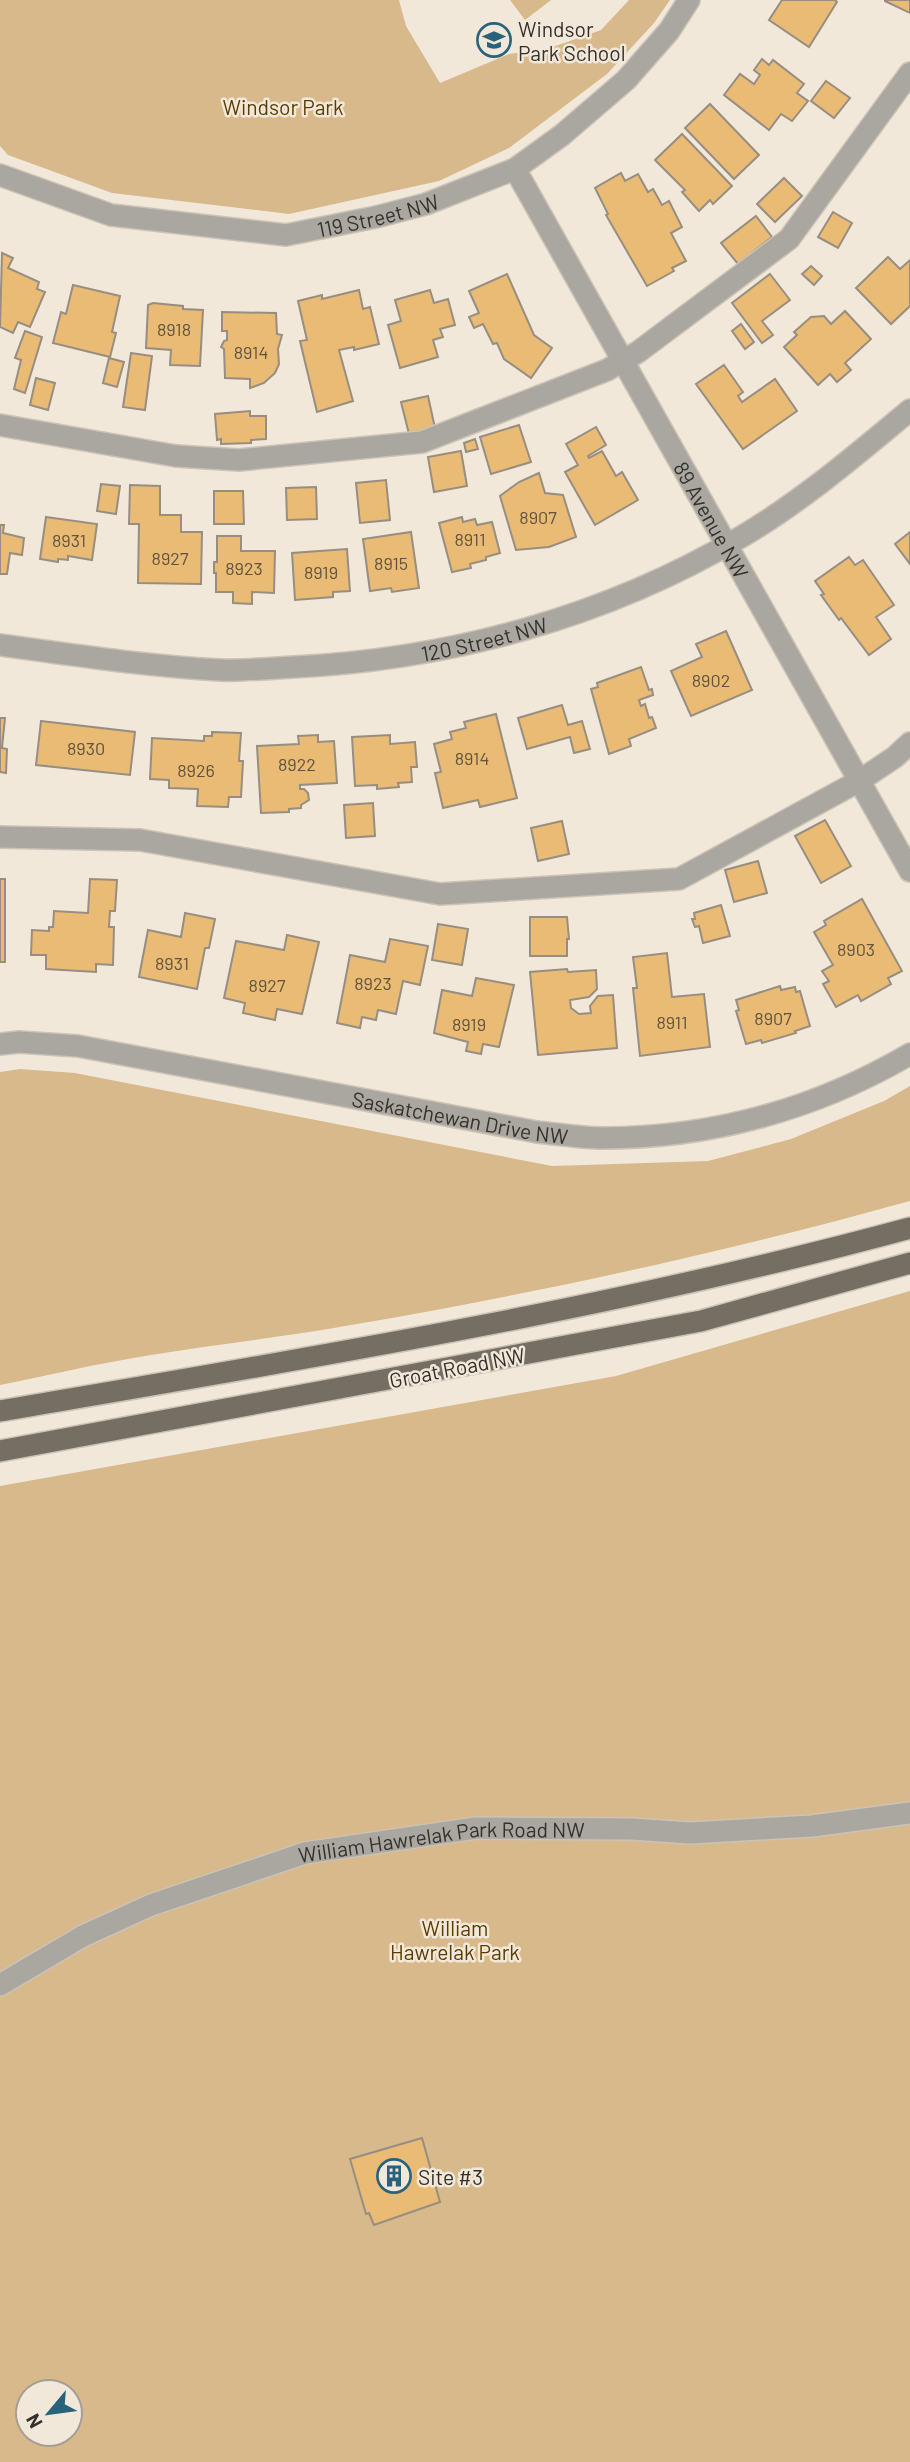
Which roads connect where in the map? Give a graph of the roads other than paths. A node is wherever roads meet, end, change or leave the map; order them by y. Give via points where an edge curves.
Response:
1 (689, 0) edge
2 (910, 73) edge
3 (515, 169) junction
4 (0, 175) edge
5 (621, 362) junction
6 (910, 410) edge
7 (0, 425) edge
8 (727, 545) junction
9 (0, 645) edge
10 (910, 743) edge
11 (859, 781) junction
12 (0, 838) edge
13 (910, 871) edge
14 (0, 1044) edge
15 (910, 1055) edge
16 (910, 1227) edge
17 (910, 1263) edge
18 (0, 1411) edge
19 (0, 1451) edge
20 (910, 1813) edge
21 (0, 1985) edge

1 - 3 street, 119 Street NW via 626,80
2 - 5 street via 789,239
3 - 4 street, 119 Street NW via 426,204 286,235 111,215
3 - 5 street, 89 Avenue NW
5 - 7 street via 422,442 239,460 176,456
5 - 8 street, 89 Avenue NW
6 - 8 street, 120 Street NW via 846,464
8 - 9 street, 120 Street NW via 617,598 537,628 443,650 342,664 223,670
8 - 11 street, 89 Avenue NW
10 - 11 street
11 - 12 street via 679,879 440,894 140,840
11 - 13 street, 89 Avenue NW
14 - 15 street, Saskatchewan Drive NW via 78,1046 537,1132 601,1138 689,1132 754,1120 819,1100
16 - 18 main road, Groat Road NW via 559,1311
17 - 19 main road, Groat Road NW via 701,1321
20 - 21 street, William Hawrelak Park Road NW via 690,1833 476,1828 305,1853 150,1905 83,1936

